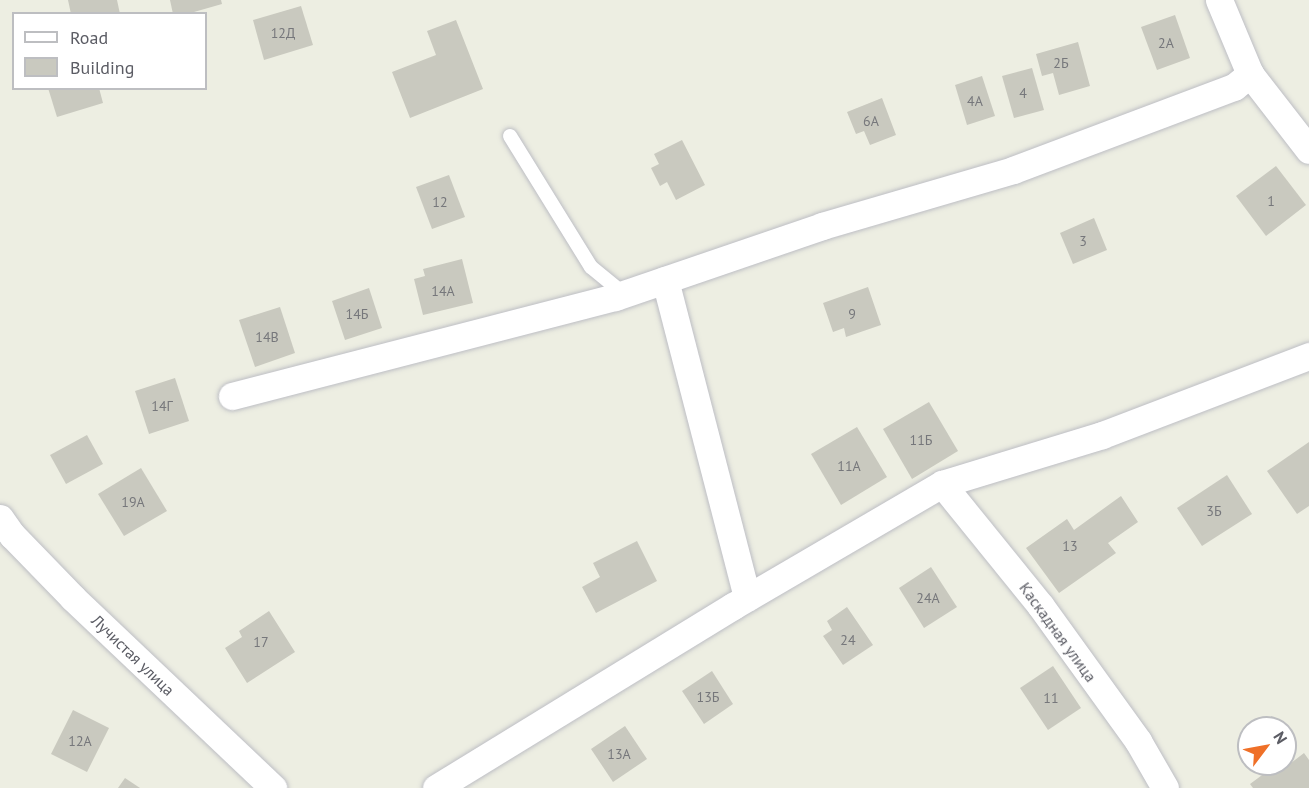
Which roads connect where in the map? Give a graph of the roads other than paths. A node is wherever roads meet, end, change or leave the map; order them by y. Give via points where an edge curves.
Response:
1 (1219, 0) edge
2 (1250, 74) junction
3 (510, 136) dead end
4 (1309, 150) edge
5 (665, 280) junction
6 (624, 294) junction
7 (1309, 356) edge
8 (232, 396) dead end
9 (942, 484) junction
10 (4, 532) edge
11 (747, 598) junction
12 (273, 788) edge
13 (436, 788) edge
14 (1166, 788) edge

1 - 2 street
2 - 4 street
2 - 5 street via 1234,87 1013,170 822,226
3 - 6 lane via 591,267
5 - 6 street
5 - 11 street
6 - 8 street
7 - 9 street via 1102,435
9 - 11 street
9 - 14 street, Каскадная улица via 1040,605 1138,741
10 - 12 street, Лучистая улица
11 - 13 street

